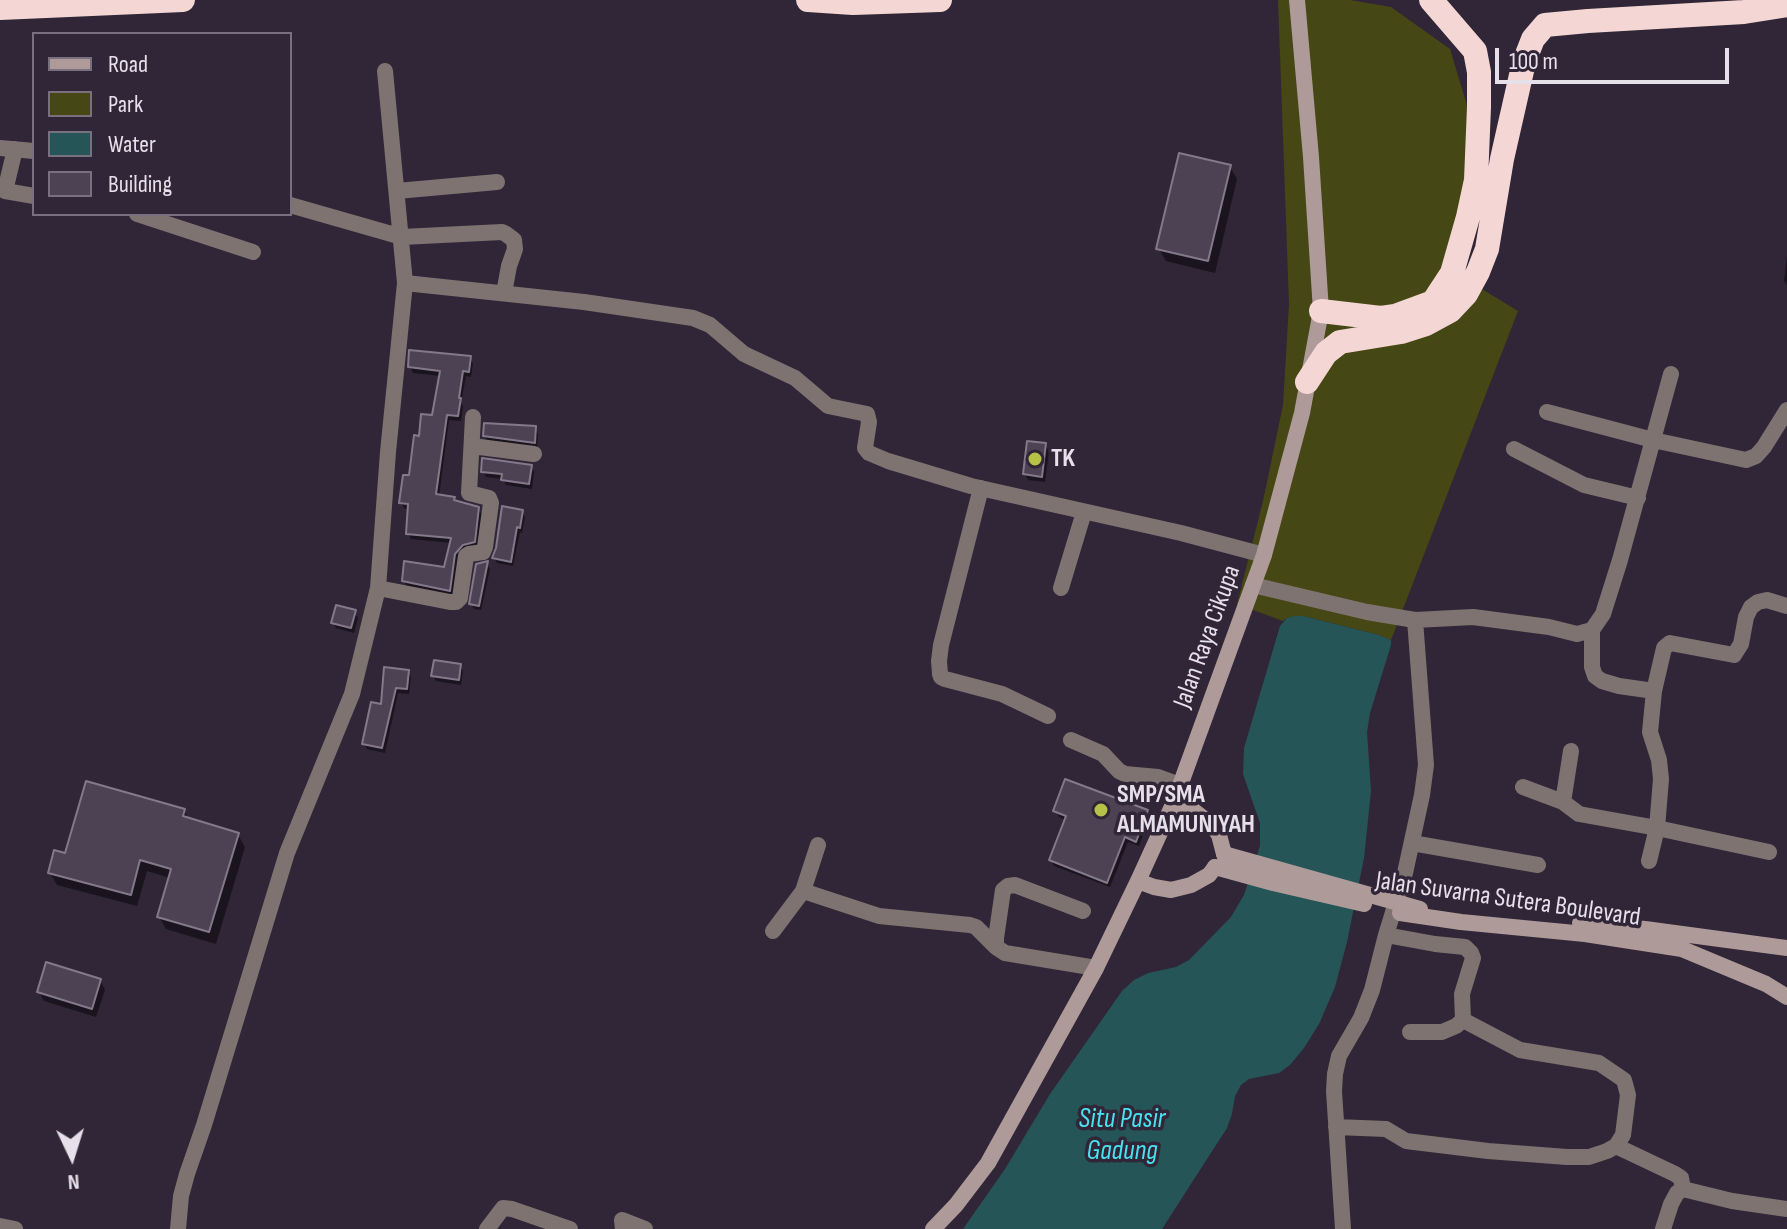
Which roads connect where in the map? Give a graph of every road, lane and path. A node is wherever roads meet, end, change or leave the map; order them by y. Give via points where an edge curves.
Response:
1 (183, 0) edge
2 (808, 0) edge
3 (940, 0) edge
4 (1297, 0) edge
5 (1431, 0) edge
6 (1787, 5) edge
7 (0, 8) edge
8 (385, 71) dead end
9 (7, 148) edge
10 (32, 151) edge
11 (497, 182) dead end
12 (2, 190) edge
13 (397, 191) junction
14 (32, 196) edge
15 (292, 206) edge
16 (143, 216) edge
17 (402, 237) junction
18 (253, 252) dead end
19 (405, 283) junction
20 (504, 293) junction
21 (1321, 311) junction
22 (1671, 374) dead end
23 (1307, 382) junction
24 (1787, 410) edge
25 (1547, 412) dead end
26 (473, 417) dead end
27 (1653, 440) junction
28 (472, 446) junction
29 (1514, 449) dead end
30 (534, 454) dead end
31 (981, 488) junction
32 (1638, 498) junction
33 (1084, 512) junction
34 (1264, 555) junction
35 (1253, 585) junction
36 (378, 588) junction
37 (1061, 588) dead end
38 (1787, 606) edge
39 (1415, 620) junction
40 (1592, 630) junction
41 (1654, 691) junction
42 (1048, 716) dead end
43 (1071, 740) dead end
44 (1571, 751) dead end
45 (1180, 785) junction
46 (1523, 787) dead end
47 (1174, 802) junction
48 (1563, 802) junction
49 (1657, 828) junction
50 (1412, 843) junction
51 (818, 845) dead end
52 (1769, 852) dead end
53 (1219, 861) junction
54 (1649, 861) dead end
55 (1538, 865) dead end
56 (1138, 881) junction
57 (803, 891) junction
58 (1083, 911) dead end
59 (773, 931) dead end
60 (1386, 935) junction
61 (996, 947) junction
62 (1787, 948) edge
63 (1096, 968) junction
64 (1787, 997) edge
65 (1463, 1020) junction
66 (1410, 1032) dead end
67 (1336, 1127) junction
68 (1616, 1146) junction
69 (1683, 1189) junction
70 (1787, 1209) edge
71 (0, 1226) edge
72 (15, 1229) edge
73 (178, 1229) edge
74 (487, 1229) edge
75 (570, 1229) edge
76 (623, 1229) edge
77 (645, 1229) edge
78 (933, 1229) edge
79 (1343, 1229) edge
80 (1663, 1229) edge

1 - 7 highway
2 - 3 highway
4 - 21 main road, Jalan Raya Cikupa
5 - 21 highway via 1475,51 1479,72 1476,180 1452,273 1433,302 1395,316
6 - 23 highway via 1545,25 1524,62 1487,249 1466,294 1426,324 1340,342
8 - 13 street
9 - 10 street
9 - 12 street
11 - 13 street
12 - 14 street
13 - 17 street
15 - 17 street
16 - 18 street
17 - 19 street
17 - 20 street via 502,232 511,236 515,249
19 - 20 street
19 - 36 street
20 - 31 street via 702,321 744,354 795,378 828,406 867,414 869,453
21 - 23 main road, Jalan Raya Cikupa
22 - 27 street
23 - 34 main road, Jalan Raya Cikupa
24 - 27 street via 1764,447 1746,460
25 - 27 street
26 - 28 street
27 - 32 street
28 - 30 street
28 - 36 street via 469,493 491,503 485,547 466,556 460,598 450,602
29 - 32 street via 1584,485
31 - 33 street
31 - 42 street via 941,645 940,674
32 - 40 street via 1603,614
33 - 34 street
33 - 37 street
34 - 35 main road, Jalan Raya Cikupa
35 - 39 street
35 - 45 main road, Jalan Raya Cikupa
36 - 73 street via 352,694 287,853 187,1174
38 - 41 street via 1767,600 1751,607 1734,655 1670,643 1664,648
39 - 40 street via 1473,617 1577,634
39 - 50 street via 1426,765
40 - 41 street via 1595,676
41 - 49 street via 1650,732 1660,767
43 - 45 street via 1103,754 1125,774
44 - 48 street
45 - 47 main road, Jalan Raya Cikupa
46 - 48 street
47 - 53 main road via 1212,825 1219,835
47 - 56 main road, Jalan Raya Cikupa
48 - 49 street via 1579,814
49 - 52 street
49 - 54 street
50 - 55 street
50 - 60 street
51 - 57 street
53 - 56 main road via 1209,875 1171,890
53 - 62 main road, bridge via 1420,909
53 - 64 main road, Jalan Suvarna Sutera Boulevard, bridge via 1273,883 1400,913 1682,949
56 - 63 main road, Jalan Raya Cikupa
57 - 59 street
57 - 61 street via 879,916 970,925
58 - 61 street via 1008,886 1003,890
60 - 65 street via 1465,947 1471,953 1462,994
60 - 67 street via 1361,1018 1339,1056
61 - 63 street via 1005,953
63 - 78 main road, Jalan Raya Cikupa via 988,1163
65 - 66 street via 1442,1032
65 - 68 street via 1520,1050 1599,1063 1624,1080 1627,1113
67 - 68 street via 1386,1129 1406,1141 1567,1157 1589,1157
67 - 79 street
68 - 69 street via 1675,1174
69 - 70 street
69 - 80 street via 1671,1204
71 - 72 street
74 - 75 street via 503,1208
76 - 77 street via 622,1220

